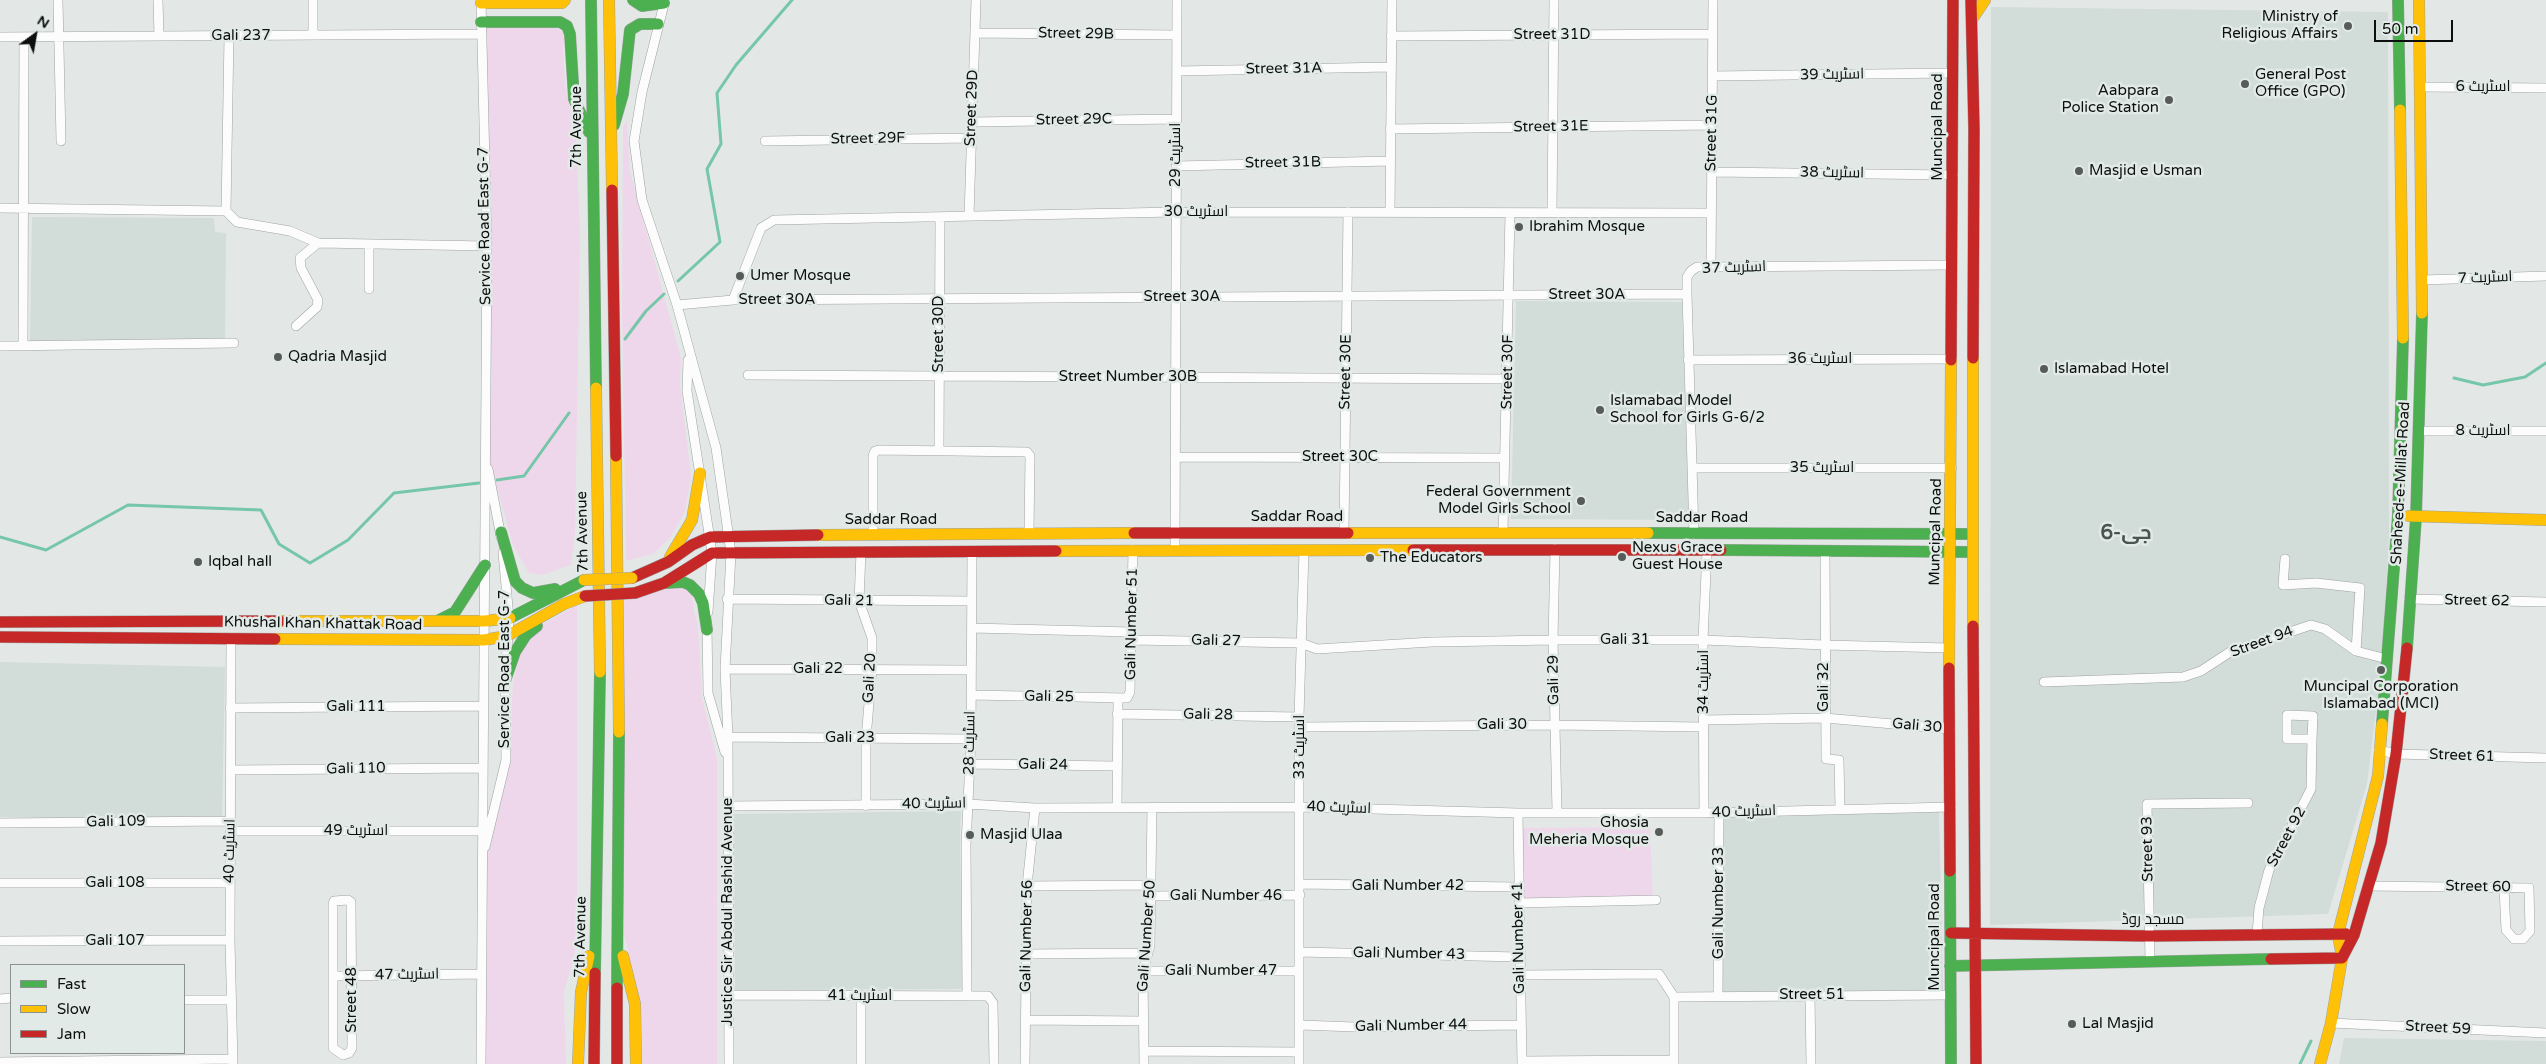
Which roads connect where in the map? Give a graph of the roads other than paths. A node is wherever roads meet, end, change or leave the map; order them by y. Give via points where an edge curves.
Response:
1 (58, 0) edge
2 (158, 0) edge
3 (313, 0) edge
4 (565, 0) edge
5 (591, 0) edge
6 (609, 0) edge
7 (633, 0) edge
8 (976, 0) edge
9 (1177, 0) edge
10 (1392, 0) edge
11 (1554, 0) edge
12 (1713, 0) edge
13 (1953, 0) edge
14 (1971, 0) edge
15 (1985, 0) edge
16 (2398, 0) edge
17 (2419, 0) edge
18 (481, 2) edge
19 (664, 2) edge
20 (1972, 19) junction
21 (481, 22) junction
22 (658, 24) junction
23 (975, 33) junction
24 (481, 34) junction
25 (1713, 34) junction
26 (313, 35) junction
27 (1177, 35) junction
28 (1554, 35) junction
29 (159, 36) junction
30 (229, 36) junction
31 (1391, 36) junction
32 (0, 37) edge
33 (24, 37) junction
34 (59, 37) junction
35 (1391, 67) junction
36 (1176, 71) junction
37 (1952, 73) junction
38 (1712, 76) junction
39 (2420, 87) junction
40 (2546, 88) edge
41 (1176, 118) junction
42 (972, 122) junction
43 (1712, 125) junction
44 (1553, 127) junction
45 (1390, 129) junction
46 (592, 137) junction
47 (971, 138) junction
48 (61, 141) dead end
49 (610, 141) junction
50 (765, 141) dead end
51 (1390, 161) junction
52 (1176, 166) junction
53 (1712, 172) junction
54 (1953, 175) junction
55 (0, 208) edge
56 (23, 208) junction
57 (226, 210) junction
58 (1176, 212) junction
59 (1348, 212) junction
60 (1390, 212) junction
61 (1510, 213) junction
62 (1552, 213) junction
63 (1711, 213) junction
64 (968, 216) junction
65 (940, 217) junction
66 (318, 242) junction
67 (369, 244) junction
68 (486, 246) junction
69 (1952, 265) junction
70 (1710, 267) junction
71 (2546, 276) edge
72 (2423, 280) junction
73 (369, 289) dead end
74 (1687, 294) junction
75 (1509, 295) junction
76 (1347, 296) junction
77 (2404, 296) junction
78 (2423, 296) junction
79 (1176, 297) junction
80 (940, 299) junction
81 (733, 300) junction
82 (677, 305) junction
83 (296, 326) dead end
84 (234, 343) dead end
85 (0, 346) edge
86 (23, 346) junction
87 (688, 350) junction
88 (1952, 358) junction
89 (1688, 360) junction
90 (748, 375) dead end
91 (939, 376) junction
92 (1176, 377) junction
93 (1346, 378) junction
94 (1508, 379) junction
95 (2419, 431) junction
96 (2546, 431) edge
97 (939, 451) junction
98 (484, 452) junction
99 (1176, 457) junction
100 (1345, 457) junction
101 (1506, 458) junction
102 (1692, 468) junction
103 (1952, 468) junction
104 (700, 473) junction
105 (2398, 515) junction
106 (2416, 517) junction
107 (2546, 520) edge
108 (501, 532) junction
109 (1344, 532) junction
110 (1503, 532) junction
111 (1029, 533) junction
112 (1175, 533) junction
113 (1694, 534) junction
114 (1950, 534) junction
115 (1972, 534) junction
116 (873, 535) junction
117 (729, 536) junction
118 (710, 537) junction
119 (1555, 549) junction
120 (1133, 550) junction
121 (1175, 550) junction
122 (1304, 550) junction
123 (1707, 550) junction
124 (972, 551) junction
125 (1825, 551) junction
126 (861, 552) junction
127 (1950, 552) junction
128 (1972, 552) junction
129 (712, 553) junction
130 (731, 553) junction
131 (2285, 559) dead end
132 (668, 562) junction
133 (485, 564) junction
134 (632, 578) joint
135 (664, 583) junction
136 (572, 585) junction
137 (727, 599) junction
138 (2409, 599) junction
139 (859, 601) junction
140 (971, 601) junction
141 (2546, 602) edge
142 (564, 604) junction
143 (509, 618) junction
144 (485, 621) junction
145 (0, 622) edge
146 (151, 622) junction
147 (437, 622) junction
148 (972, 628) junction
149 (707, 630) junction
150 (151, 636) junction
151 (507, 636) junction
152 (1131, 636) junction
153 (0, 637) edge
154 (231, 638) junction
155 (484, 640) junction
156 (1553, 640) junction
157 (1704, 640) junction
158 (1301, 642) junction
159 (1824, 646) junction
160 (1949, 648) junction
161 (2356, 651) junction
162 (2388, 660) junction
163 (725, 669) junction
164 (872, 669) junction
165 (971, 670) junction
166 (506, 681) junction
167 (2044, 682) dead end
168 (971, 695) junction
169 (1128, 698) joint
170 (1118, 699) junction
171 (483, 706) junction
172 (230, 708) junction
173 (1117, 714) junction
174 (1299, 717) junction
175 (1825, 718) junction
176 (1704, 724) junction
177 (1555, 725) junction
178 (1300, 726) junction
179 (1950, 729) junction
180 (728, 737) junction
181 (866, 738) junction
182 (971, 739) junction
183 (2312, 739) dead end
184 (2379, 750) junction
185 (2396, 754) junction
186 (2546, 758) edge
187 (727, 760) junction
188 (971, 764) junction
189 (1116, 766) junction
190 (482, 768) junction
191 (230, 770) junction
192 (2248, 803) dead end
193 (968, 804) junction
194 (727, 806) junction
195 (866, 806) junction
196 (1117, 807) junction
197 (1152, 807) junction
198 (1300, 807) junction
199 (1034, 808) junction
200 (1951, 808) junction
201 (1840, 809) junction
202 (1719, 811) junction
203 (1557, 812) junction
204 (1586, 812) junction
205 (1518, 813) junction
206 (1704, 813) junction
207 (231, 821) junction
208 (0, 823) edge
209 (1586, 823) dead end
210 (231, 831) junction
211 (481, 831) junction
212 (483, 856) junction
213 (0, 882) edge
214 (230, 883) junction
215 (1299, 884) junction
216 (1151, 885) junction
217 (1026, 886) junction
218 (2370, 886) junction
219 (1518, 887) junction
220 (2504, 888) junction
221 (1300, 895) junction
222 (1152, 896) junction
223 (1656, 900) dead end
224 (1519, 903) junction
225 (596, 927) junction
226 (1951, 933) junction
227 (1976, 933) junction
228 (2257, 934) junction
229 (2338, 934) junction
230 (2354, 935) junction
231 (618, 936) junction
232 (2149, 936) junction
233 (230, 940) junction
234 (0, 941) edge
235 (1299, 952) junction
236 (1147, 953) junction
237 (1025, 954) junction
238 (1519, 957) junction
239 (2342, 958) junction
240 (2150, 961) junction
241 (1976, 965) junction
242 (1950, 966) junction
243 (1299, 971) junction
244 (1143, 972) junction
245 (480, 974) junction
246 (1520, 975) junction
247 (333, 976) junction
248 (352, 976) junction
249 (728, 995) junction
250 (967, 995) junction
251 (1718, 995) junction
252 (1810, 995) junction
253 (1950, 995) junction
254 (861, 996) junction
255 (1674, 997) junction
256 (185, 1000) edge
257 (230, 1000) junction
258 (1026, 1020) junction
259 (1143, 1021) junction
260 (2331, 1023) junction
261 (1301, 1025) junction
262 (1520, 1025) junction
263 (2546, 1034) edge
264 (1144, 1051) junction
265 (1299, 1052) junction
266 (0, 1062) edge
267 (233, 1062) edge
268 (1522, 1062) edge
269 (1674, 1062) edge
270 (481, 1064) edge
271 (578, 1064) edge
272 (594, 1064) edge
273 (617, 1064) edge
274 (636, 1064) edge
275 (729, 1064) edge
276 (860, 1064) edge
277 (994, 1064) edge
278 (1025, 1064) edge
279 (1144, 1064) edge
280 (1299, 1064) edge
281 (1811, 1064) edge
282 (1950, 1064) edge
283 (1976, 1064) edge
284 (2320, 1064) edge

1 - 34 street
2 - 29 street
3 - 26 street
4 - 18 street via 562,3
5 - 46 street, 7th Avenue
6 - 49 street
7 - 19 street via 642,6
8 - 23 street, Street 29D
9 - 27 street, اسٹریٹ 29
10 - 31 street
11 - 28 street
12 - 25 street, Street 31G
13 - 37 street, Muncipal Road
14 - 20 street
15 - 20 street
16 - 77 street, Shaheed-e-Millat Road
17 - 39 street, Shaheed-e-Millat Road
18 - 21 street, Service Road East G-7
19 - 22 street, Justice Sir Abdul Rashid Avenue
20 - 115 street
21 - 24 street, Service Road East G-7
21 - 46 street via 560,22 567,26 574,99
22 - 49 street via 640,24 630,30 623,94
22 - 82 street, Justice Sir Abdul Rashid Avenue via 634,141 642,200
23 - 27 street, Street 29B
23 - 42 street, Street 29D
24 - 26 street, Gali 237
24 - 68 street, Service Road East G-7
25 - 28 street, Street 31D
25 - 38 street, Street 31G
26 - 30 street, Gali 237
27 - 36 street, اسٹریٹ 29
28 - 31 street, Street 31D
28 - 44 street
29 - 30 street, Gali 237
29 - 34 street, Gali 237
30 - 57 street
31 - 35 street
32 - 33 street, Gali 237
33 - 34 street, Gali 237
33 - 56 street
34 - 48 street
35 - 36 street, Street 31A
35 - 45 street
36 - 41 street, اسٹریٹ 29
37 - 38 street, اسٹریٹ 39
37 - 54 street, Muncipal Road
38 - 43 street, Street 31G
39 - 40 street, اسٹریٹ 6
39 - 72 street, Shaheed-e-Millat Road
41 - 42 street, Street 29C
41 - 52 street, اسٹریٹ 29
42 - 47 street, Street 29D
43 - 44 street, Street 31E
43 - 53 street, Street 31G
44 - 45 street, Street 31E
44 - 62 street
45 - 51 street
46 - 225 street, 7th Avenue via 600,678
47 - 50 street, Street 29F
47 - 64 street, Street 29D
49 - 231 street via 619,669
51 - 52 street, Street 31B
51 - 60 street
52 - 58 street, اسٹریٹ 29
53 - 54 street, اسٹریٹ 38
53 - 63 street, Street 31G
54 - 69 street, Muncipal Road
55 - 56 street
56 - 57 street
56 - 86 street
57 - 66 street via 238,222 290,231
58 - 59 street, اسٹریٹ 30
58 - 64 street, اسٹریٹ 30
58 - 79 street, اسٹریٹ 29
59 - 60 street, اسٹریٹ 30
59 - 76 street, Street 30E
60 - 61 street, اسٹریٹ 30
61 - 62 street, اسٹریٹ 30
61 - 75 street, Street 30F
62 - 63 street, اسٹریٹ 30
63 - 70 street, Street 31G
64 - 65 street, اسٹریٹ 30
65 - 80 street, Street 30D
65 - 81 street, اسٹریٹ 30 via 774,220 761,228
66 - 67 street
66 - 83 street via 300,258 301,268 318,300 318,307
67 - 68 street
67 - 73 street
68 - 98 street, Service Road East G-7
69 - 70 street, اسٹریٹ 37
69 - 88 street, Muncipal Road
70 - 74 street, اسٹریٹ 37 via 1691,270 1687,277
71 - 72 street, اسٹریٹ 7
72 - 78 street, Shaheed-e-Millat Road
74 - 75 street, Street 30A
74 - 89 street, اسٹریٹ 37
75 - 76 street, Street 30A
75 - 94 street, Street 30F
76 - 79 street, Street 30A
76 - 93 street, Street 30E
77 - 78 street
77 - 105 street, Shaheed-e-Millat Road
78 - 95 street, Shaheed-e-Millat Road
79 - 80 street, Street 30A
79 - 92 street, اسٹریٹ 29
80 - 81 street, Street 30A
80 - 91 street, Street 30D
81 - 82 street, Street 30A
82 - 87 street, Justice Sir Abdul Rashid Avenue
84 - 86 street
85 - 86 street
87 - 104 street, Justice Sir Abdul Rashid Avenue via 687,391
87 - 117 street, Justice Sir Abdul Rashid Avenue via 716,448
88 - 89 street, اسٹریٹ 36
88 - 103 street, Muncipal Road
89 - 102 street, اسٹریٹ 37
90 - 91 street, Street Number 30B
91 - 92 street, Street Number 30B
91 - 97 street, Street 30D
92 - 93 street, Street Number 30B
92 - 99 street, اسٹریٹ 29
93 - 94 street, Street Number 30B
93 - 100 street, Street 30E
94 - 101 street, Street 30F
95 - 96 street, اسٹریٹ 8
95 - 106 street, Shaheed-e-Millat Road
97 - 111 street via 1030,454
97 - 116 street via 875,451
98 - 108 street, Service Road East G-7
98 - 133 street, Service Road East G-7
99 - 100 street, Street 30C
99 - 112 street, اسٹریٹ 29
100 - 101 street, Street 30C
100 - 109 street, Street 30E
101 - 110 street, Street 30F
102 - 103 street, اسٹریٹ 35
102 - 113 street, اسٹریٹ 37
103 - 114 street, Muncipal Road
104 - 118 street, Justice Sir Abdul Rashid Avenue
104 - 132 street via 692,520
105 - 106 street
105 - 162 street, Shaheed-e-Millat Road
106 - 107 street
106 - 138 street, Shaheed-e-Millat Road
108 - 136 street via 511,571 522,588 533,593
108 - 143 street, Service Road East G-7
109 - 110 street, Saddar Road
109 - 112 street, Saddar Road
110 - 113 street, Saddar Road
111 - 112 street, Saddar Road
111 - 116 street, Saddar Road
112 - 121 street, اسٹریٹ 29
113 - 114 street, Saddar Road
114 - 115 street, Saddar Road
114 - 127 street, Muncipal Road
115 - 128 street
116 - 117 street, Saddar Road
117 - 118 street, Saddar Road
117 - 130 street, Justice Sir Abdul Rashid Avenue
118 - 129 street, Justice Sir Abdul Rashid Avenue
118 - 132 street, Saddar Road
119 - 122 street, Saddar Road
119 - 123 street, Saddar Road
119 - 156 street, Gali 29
120 - 121 street, Saddar Road
120 - 124 street, Saddar Road
120 - 152 street, Gali Number 51
121 - 122 street, Saddar Road
122 - 158 street, اسٹریٹ 33
123 - 125 street, Saddar Road
123 - 157 street, اسٹریٹ 34
124 - 126 street, Saddar Road
124 - 140 street, اسٹریٹ 28
125 - 127 street, Saddar Road
125 - 159 street, Gali 32
126 - 130 street, Saddar Road
126 - 139 street, Gali 20
127 - 128 street, Saddar Road
127 - 160 street, Muncipal Road
128 - 227 street
129 - 130 street, Saddar Road
129 - 135 street
129 - 149 street, Justice Sir Abdul Rashid Avenue
130 - 137 street, Justice Sir Abdul Rashid Avenue
131 - 161 street via 2283,585 2316,583 2360,588
132 - 134 street, Saddar Road
133 - 144 street, Service Road East G-7
133 - 147 street via 455,612
134 - 136 street, Khushal Khan Khattak Road, bridge via 584,580
135 - 142 street, Khushal Khan Khattak Road, bridge via 635,593 585,596
135 - 149 street via 683,582 694,589 703,602
136 - 143 street, Khushal Khan Khattak Road
137 - 139 street, Gali 21
137 - 163 street, Justice Sir Abdul Rashid Avenue
138 - 141 street, Street 62
138 - 185 street, Shaheed-e-Millat Road
139 - 140 street, Gali 21
139 - 164 street, Gali 20 via 872,638
140 - 148 street, اسٹریٹ 28
142 - 151 street, Khushal Khan Khattak Road
142 - 166 street via 526,636 515,652
143 - 144 street, Khushal Khan Khattak Road
143 - 151 street, Service Road East G-7
144 - 147 street, Khushal Khan Khattak Road
144 - 155 street, Service Road East G-7
145 - 146 street, Khushal Khan Khattak Road
146 - 147 street, Khushal Khan Khattak Road
146 - 150 street
148 - 152 street, Gali 27
148 - 165 street, اسٹریٹ 28
149 - 187 street, Justice Sir Abdul Rashid Avenue via 708,693
150 - 153 street, Khushal Khan Khattak Road
150 - 154 street, Khushal Khan Khattak Road
151 - 155 street, Khushal Khan Khattak Road
151 - 166 street, Service Road East G-7
152 - 158 street, Gali 27
152 - 169 street, Gali Number 51
154 - 155 street, Khushal Khan Khattak Road
154 - 172 street, اسٹریٹ 40
155 - 171 street, Service Road East G-7
156 - 157 street, Gali 31
156 - 158 street, Gali 31 via 1432,642 1317,649
156 - 177 street, Gali 29
157 - 159 street, Gali 31
157 - 176 street, اسٹریٹ 34
158 - 174 street, اسٹریٹ 33
159 - 160 street, Gali 31
159 - 175 street, Gali 32
160 - 179 street, Muncipal Road
161 - 162 street, Street 94
161 - 167 street, Street 94 via 2325,629 2312,626 2230,652 2201,671 2183,677
162 - 184 street, Shaheed-e-Millat Road
163 - 164 street, Gali 22
163 - 180 street, Justice Sir Abdul Rashid Avenue
164 - 165 street, Gali 22
164 - 181 street, Gali 20
165 - 168 street, اسٹریٹ 28
166 - 212 street, Service Road East G-7 via 506,760
168 - 170 street, Gali 25
168 - 182 street, اسٹریٹ 28
169 - 170 street, Gali 25
170 - 173 street, Gali Number 51
171 - 172 street, Gali 111
171 - 190 street, Service Road East G-7
172 - 191 street, اسٹریٹ 40
173 - 174 street, Gali 28
173 - 189 street, Gali Number 51
174 - 178 street, اسٹریٹ 33
175 - 176 street, Gali 30
175 - 179 street, Gali 30
175 - 201 street, Gali 32 via 1826,759 1839,760
176 - 177 street, Gali 30
176 - 206 street, اسٹریٹ 34
177 - 178 street, Gali 30
177 - 203 street, Gali 29
178 - 198 street, اسٹریٹ 33
179 - 200 street, Muncipal Road
180 - 181 street, Gali 23
180 - 187 street, Justice Sir Abdul Rashid Avenue
181 - 182 street, Gali 23
181 - 195 street, Gali 20
182 - 188 street, اسٹریٹ 28
183 - 228 street, Street 92 via 2312,789 2268,870
184 - 185 street, Street 61
184 - 229 street, Shaheed-e-Millat Road via 2378,776
185 - 186 street, Street 61
185 - 218 street, Shaheed-e-Millat Road
187 - 194 street, Justice Sir Abdul Rashid Avenue
188 - 189 street, Gali 24
188 - 193 street, اسٹریٹ 28
189 - 196 street, Gali Number 51
190 - 191 street, Gali 110
190 - 211 street, Service Road East G-7
191 - 207 street, اسٹریٹ 40
192 - 232 street, Street 93 via 2147,804
193 - 195 street, اسٹریٹ 40
193 - 199 street, اسٹریٹ 40
193 - 250 street, اسٹریٹ 28
194 - 195 street, اسٹریٹ 40
194 - 249 street, Justice Sir Abdul Rashid Avenue
196 - 197 street, اسٹریٹ 40
196 - 199 street, اسٹریٹ 40
197 - 198 street, اسٹریٹ 40
197 - 216 street, Gali Number 50
198 - 205 street, اسٹریٹ 40
198 - 215 street, اسٹریٹ 33
199 - 217 street, Gali Number 56
200 - 201 street, اسٹریٹ 40
200 - 226 street, Muncipal Road
201 - 202 street, اسٹریٹ 40
202 - 206 street, اسٹریٹ 40
202 - 251 street, Gali Number 33
203 - 204 street, اسٹریٹ 40
203 - 205 street, اسٹریٹ 40
204 - 206 street, اسٹریٹ 40
204 - 209 street
205 - 219 street, Gali Number 41
207 - 208 street, Gali 109
207 - 210 street, اسٹریٹ 40
210 - 211 street, اسٹریٹ 49
210 - 214 street, اسٹریٹ 40
211 - 212 street, Service Road East G-7
212 - 245 street, Service Road East G-7
213 - 214 street, Gali 108
214 - 233 street, اسٹریٹ 40
215 - 219 street, Gali Number 42
215 - 221 street, اسٹریٹ 33
216 - 217 street
216 - 222 street, Gali Number 50
217 - 237 street, Gali Number 56
218 - 220 street, Street 60
218 - 230 street, Shaheed-e-Millat Road
219 - 224 street, Gali Number 41
220 - 220 street, Street 60 via 2506,930 2508,935 2519,940 2530,931 2529,888
221 - 222 street, Gali Number 46
221 - 235 street, اسٹریٹ 33
222 - 236 street, Gali Number 50
223 - 224 street
224 - 238 street, Gali Number 41
225 - 271 street via 581,992
225 - 272 street, 7th Avenue
226 - 227 street, مسجد روڈ
226 - 242 street, Muncipal Road
227 - 232 street, مسجد روڈ
227 - 241 street
228 - 229 street, مسجد روڈ
228 - 232 street, مسجد روڈ
229 - 230 street, مسجد روڈ
229 - 239 street, Shaheed-e-Millat Road
230 - 239 street, Shaheed-e-Millat Road
231 - 273 street
231 - 274 street via 634,1004
232 - 240 street
233 - 234 street, Gali 107
233 - 257 street, اسٹریٹ 40
235 - 238 street, Gali Number 43
235 - 243 street, اسٹریٹ 33
236 - 237 street
236 - 244 street, Gali Number 50
237 - 258 street, Gali Number 56
238 - 246 street, Gali Number 41
239 - 240 street
239 - 260 street, Shaheed-e-Millat Road
240 - 241 street
241 - 242 street
241 - 283 street
242 - 253 street, Muncipal Road
243 - 244 street, Gali Number 47
243 - 261 street, اسٹریٹ 33
244 - 259 street, Gali Number 50
245 - 248 street, اسٹریٹ 47
245 - 270 street, Service Road East G-7
246 - 255 street via 1659,974
246 - 262 street, Gali Number 41
247 - 248 street, اسٹریٹ 47
247 - 248 street, Street 48 via 334,901 350,901
247 - 248 street, Street 48 via 333,1048 343,1055 352,1048
249 - 254 street, اسٹریٹ 41
249 - 275 street, Justice Sir Abdul Rashid Avenue
250 - 254 street, اسٹریٹ 41
250 - 277 street, اسٹریٹ 41 via 992,999
251 - 252 street, Street 51
251 - 255 street, Street 51
252 - 253 street, Street 51
252 - 281 street
253 - 282 street, Muncipal Road
254 - 276 street
255 - 269 street
256 - 257 street
257 - 267 street, اسٹریٹ 40
258 - 259 street
258 - 278 street, Gali Number 56
259 - 264 street, Gali Number 50
260 - 263 street, Street 59
260 - 284 street, Shaheed-e-Millat Road
261 - 262 street, Gali Number 44
261 - 265 street, اسٹریٹ 33
262 - 268 street, Gali Number 41
264 - 265 street
264 - 279 street, Gali Number 50
265 - 280 street, اسٹریٹ 33
266 - 267 street
268 - 269 street

